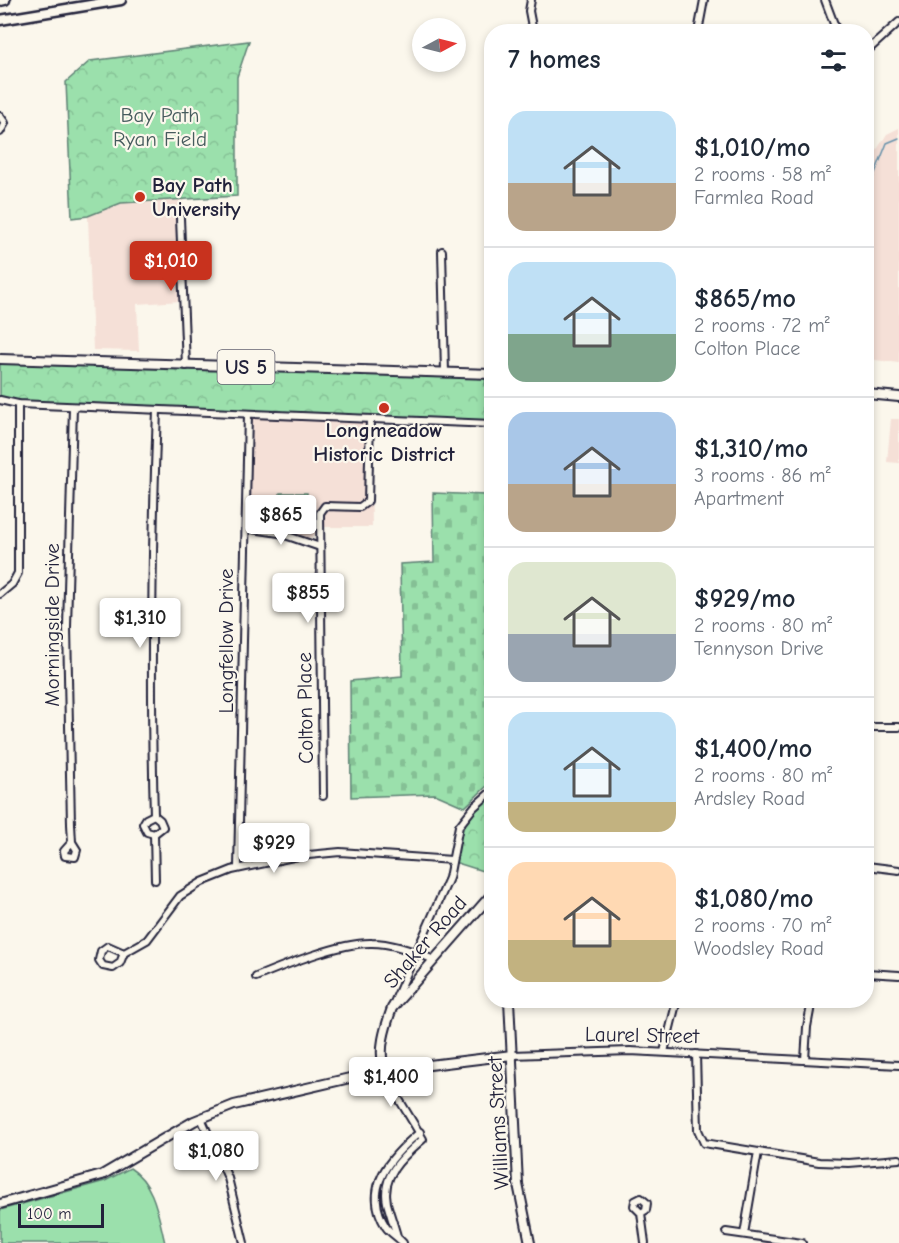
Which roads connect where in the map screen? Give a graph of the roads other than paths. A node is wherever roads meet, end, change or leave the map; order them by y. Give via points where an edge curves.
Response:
1 (5, 0) edge
2 (121, 0) edge
3 (531, 0) edge
4 (705, 0) edge
5 (825, 0) edge
6 (0, 1) edge
7 (0, 20) edge
8 (899, 22) edge
9 (532, 24) edge
10 (700, 24) edge
11 (834, 24) edge
12 (874, 45) edge
13 (0, 116) edge
14 (0, 132) edge
15 (180, 218) dead end
16 (442, 251) dead end
17 (0, 359) edge
18 (186, 366) junction
19 (445, 373) junction
20 (484, 374) edge
21 (874, 395) edge
22 (899, 397) edge
23 (0, 400) edge
24 (18, 404) junction
25 (73, 407) junction
26 (157, 411) junction
27 (248, 414) junction
28 (370, 418) junction
29 (484, 425) edge
30 (246, 528) junction
31 (320, 547) junction
32 (0, 594) edge
33 (874, 727) edge
34 (899, 727) edge
35 (323, 796) dead end
36 (484, 798) edge
37 (154, 815) junction
38 (154, 834) junction
39 (72, 843) dead end
40 (452, 860) junction
41 (874, 867) edge
42 (238, 868) junction
43 (899, 870) edge
44 (155, 880) dead end
45 (484, 903) edge
46 (416, 952) junction
47 (124, 953) dead end
48 (434, 960) junction
49 (874, 973) edge
50 (899, 975) edge
51 (256, 976) dead end
52 (392, 1008) junction
53 (509, 1008) edge
54 (675, 1008) edge
55 (811, 1008) edge
56 (664, 1052) junction
57 (696, 1054) junction
58 (512, 1055) junction
59 (805, 1060) junction
60 (899, 1065) edge
61 (386, 1070) junction
62 (201, 1118) junction
63 (420, 1132) junction
64 (758, 1152) junction
65 (899, 1159) edge
66 (0, 1204) edge
67 (641, 1213) dead end
68 (726, 1232) dead end
69 (744, 1234) junction
70 (396, 1236) junction
71 (244, 1243) edge
72 (403, 1243) edge
73 (530, 1243) edge
74 (645, 1243) edge
75 (802, 1243) edge

1 - 6 highway
2 - 7 highway
3 - 9 street
4 - 10 street
5 - 11 street
8 - 12 street
13 - 14 street via 5,123
15 - 18 street
16 - 19 street
17 - 18 main road, US 5
18 - 19 main road, US 5
19 - 20 main road, US 5
21 - 22 main road
23 - 24 street
24 - 25 street
24 - 32 street via 18,573
25 - 26 street
25 - 39 street, Morningside Drive via 67,635
26 - 27 street
26 - 37 street via 152,577
27 - 28 street
27 - 30 street, Longfellow Drive
28 - 29 street
28 - 31 street, Colton Place via 369,497 360,507 322,507
30 - 31 street via 279,533
30 - 42 street, Longfellow Drive
31 - 35 street, Colton Place
33 - 34 street
36 - 40 street via 461,823
37 - 38 street via 163,827
37 - 38 street via 143,824 147,832
38 - 44 street
40 - 42 street via 340,852
40 - 46 street via 447,882
41 - 43 street
42 - 47 street via 180,896 147,940
45 - 48 main road, Shaker Road
46 - 48 street
46 - 51 street via 362,943
46 - 52 street
48 - 52 main road, Shaker Road
49 - 50 street
52 - 61 main road, Shaker Road via 382,1058
53 - 58 main road, Williams Street
54 - 56 street
55 - 59 street
56 - 57 street, Laurel Street
56 - 58 street, Laurel Street
57 - 59 street, Laurel Street
57 - 64 street via 698,1130 702,1142
58 - 61 main road, Laurel Street
58 - 73 main road, Williams Street via 518,1184
59 - 60 street, Laurel Street
61 - 62 main road via 234,1105
61 - 63 street via 391,1086
62 - 66 main road via 102,1175
62 - 71 street via 230,1186
63 - 70 street via 423,1140 401,1160 388,1181 387,1202
63 - 70 street via 390,1158 380,1178 379,1211
64 - 65 street via 837,1163
64 - 69 street
67 - 74 street
68 - 69 street
69 - 75 street
70 - 72 street

